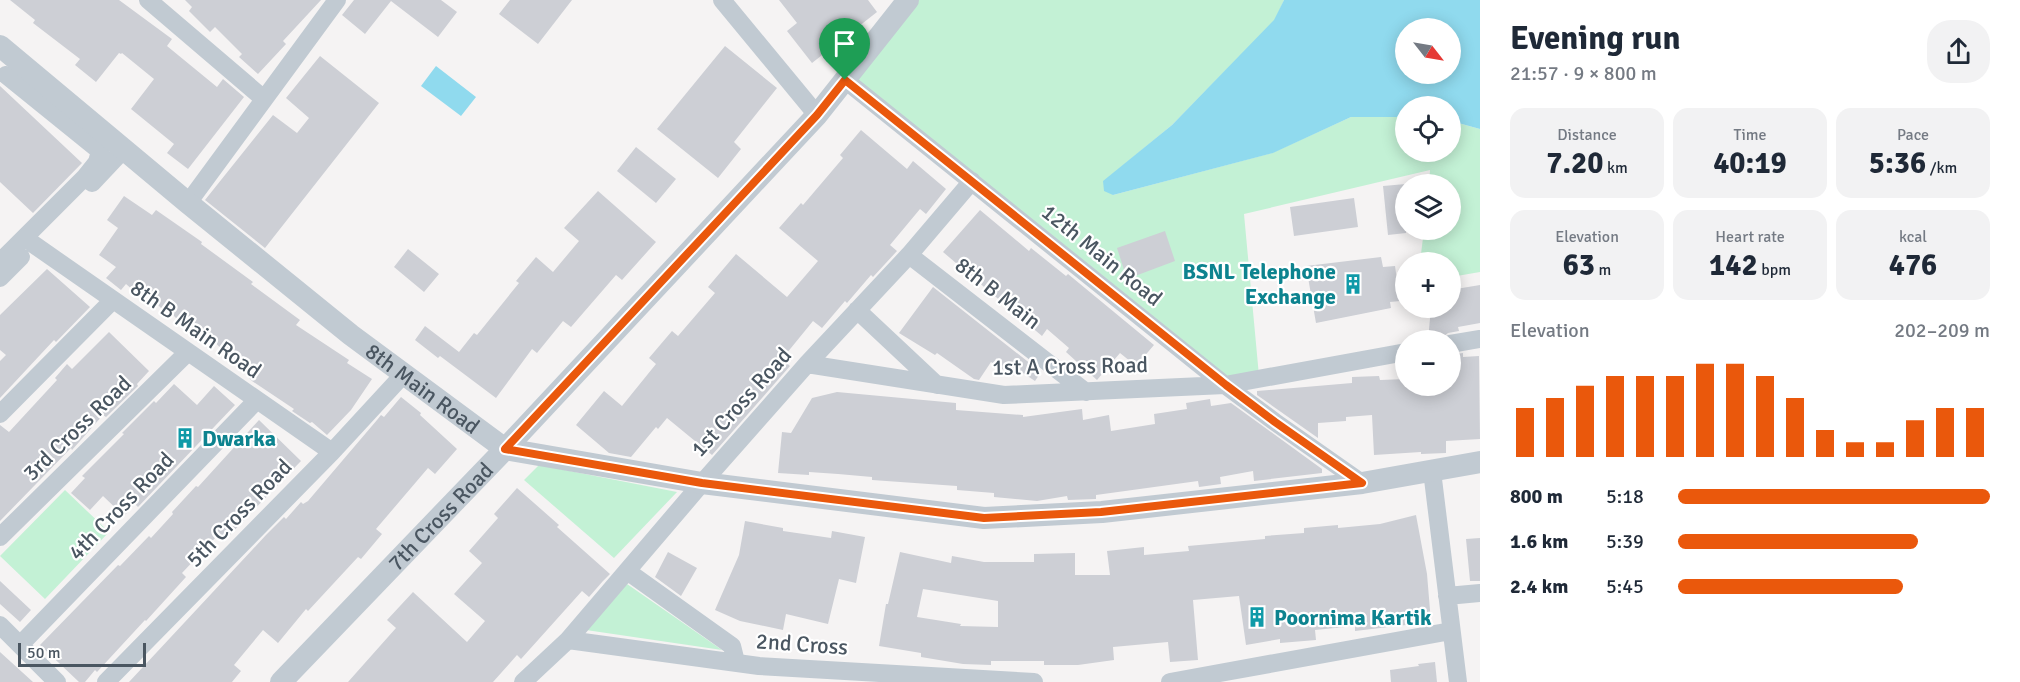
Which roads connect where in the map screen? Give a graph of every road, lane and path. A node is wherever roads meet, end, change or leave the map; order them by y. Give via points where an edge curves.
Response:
1 (148, 0) edge
2 (337, 0) edge
3 (723, 0) edge
4 (908, 0) edge
5 (0, 46) edge
6 (8, 73) edge
7 (845, 80) junction
8 (264, 99) junction
9 (817, 115) junction
10 (124, 150) junction
11 (972, 181) junction
12 (188, 202) junction
13 (33, 244) junction
14 (909, 255) junction
15 (2, 269) edge
16 (113, 300) junction
17 (857, 310) junction
18 (1480, 339) edge
19 (1461, 342) edge
20 (188, 352) junction
21 (1395, 354) edge
22 (807, 364) junction
23 (403, 375) junction
24 (937, 385) junction
25 (1226, 385) junction
26 (1086, 392) junction
27 (256, 400) junction
28 (0, 414) edge
29 (505, 449) junction
30 (332, 452) junction
31 (1480, 462) edge
32 (1432, 471) junction
33 (702, 483) junction
34 (1362, 483) junction
35 (0, 537) edge
36 (627, 571) junction
37 (1480, 593) edge
38 (1447, 596) junction
39 (0, 625) edge
40 (1451, 631) junction
41 (568, 640) junction
42 (20, 645) junction
43 (736, 662) junction
44 (762, 674) edge
45 (288, 679) edge
46 (57, 682) edge
47 (106, 682) edge
48 (523, 682) edge
49 (1034, 682) edge
50 (1170, 682) edge
51 (1458, 682) edge

1 - 8 street
2 - 8 street
3 - 9 street
4 - 7 street, 7th Cross Road
5 - 6 street, 8th Main Road
6 - 10 street, 8th Main Road
6 - 15 street via 100,150 97,162 85,177
7 - 9 street, 7th Cross Road
7 - 11 street, 12th Main Road
8 - 12 street
9 - 29 street, 7th Cross Road
10 - 12 street, 8th Main Road
10 - 13 street
11 - 14 street, 1st Cross Road
11 - 25 street, 12th Main Road
12 - 23 street, 8th Main Road
13 - 15 street
13 - 16 street, 8th B Main Road
14 - 17 street, 1st Cross Road
14 - 26 street, 8th B Main
16 - 20 street, 8th B Main Road
16 - 28 street
17 - 22 street, 1st Cross Road
17 - 24 street
18 - 19 street
20 - 27 street, 8th B Main Road
20 - 35 street, 3rd Cross Road
21 - 25 street, 1st A Cross Road
22 - 24 street, 1st A Cross Road
22 - 33 street, 1st Cross Road
23 - 29 street, 8th Main Road
23 - 30 street, 5th Cross Road
24 - 26 street, 1st A Cross Road via 1004,395
25 - 26 street, 1st A Cross Road
25 - 34 street, 12th Main Road
27 - 30 street, 8th B Main Road
27 - 42 street, 4th Cross Road
29 - 33 street, 8th Main Road
29 - 45 street, 7th Cross Road
30 - 47 street, 5th Cross Road
31 - 32 street, 8th Main Road
32 - 34 street, 8th Main Road
32 - 38 street
33 - 34 street, 8th Main Road via 994,518 1101,512
33 - 36 street, 1st Cross Road
36 - 41 street, 1st Cross Road
36 - 43 street via 732,646
37 - 38 street
38 - 40 street
39 - 42 street
40 - 50 street
40 - 51 street
41 - 43 street, 2nd Cross
41 - 48 street, 1st Cross Road
42 - 46 street
43 - 44 street, 2nd Cross
44 - 49 street, 2nd Cross

